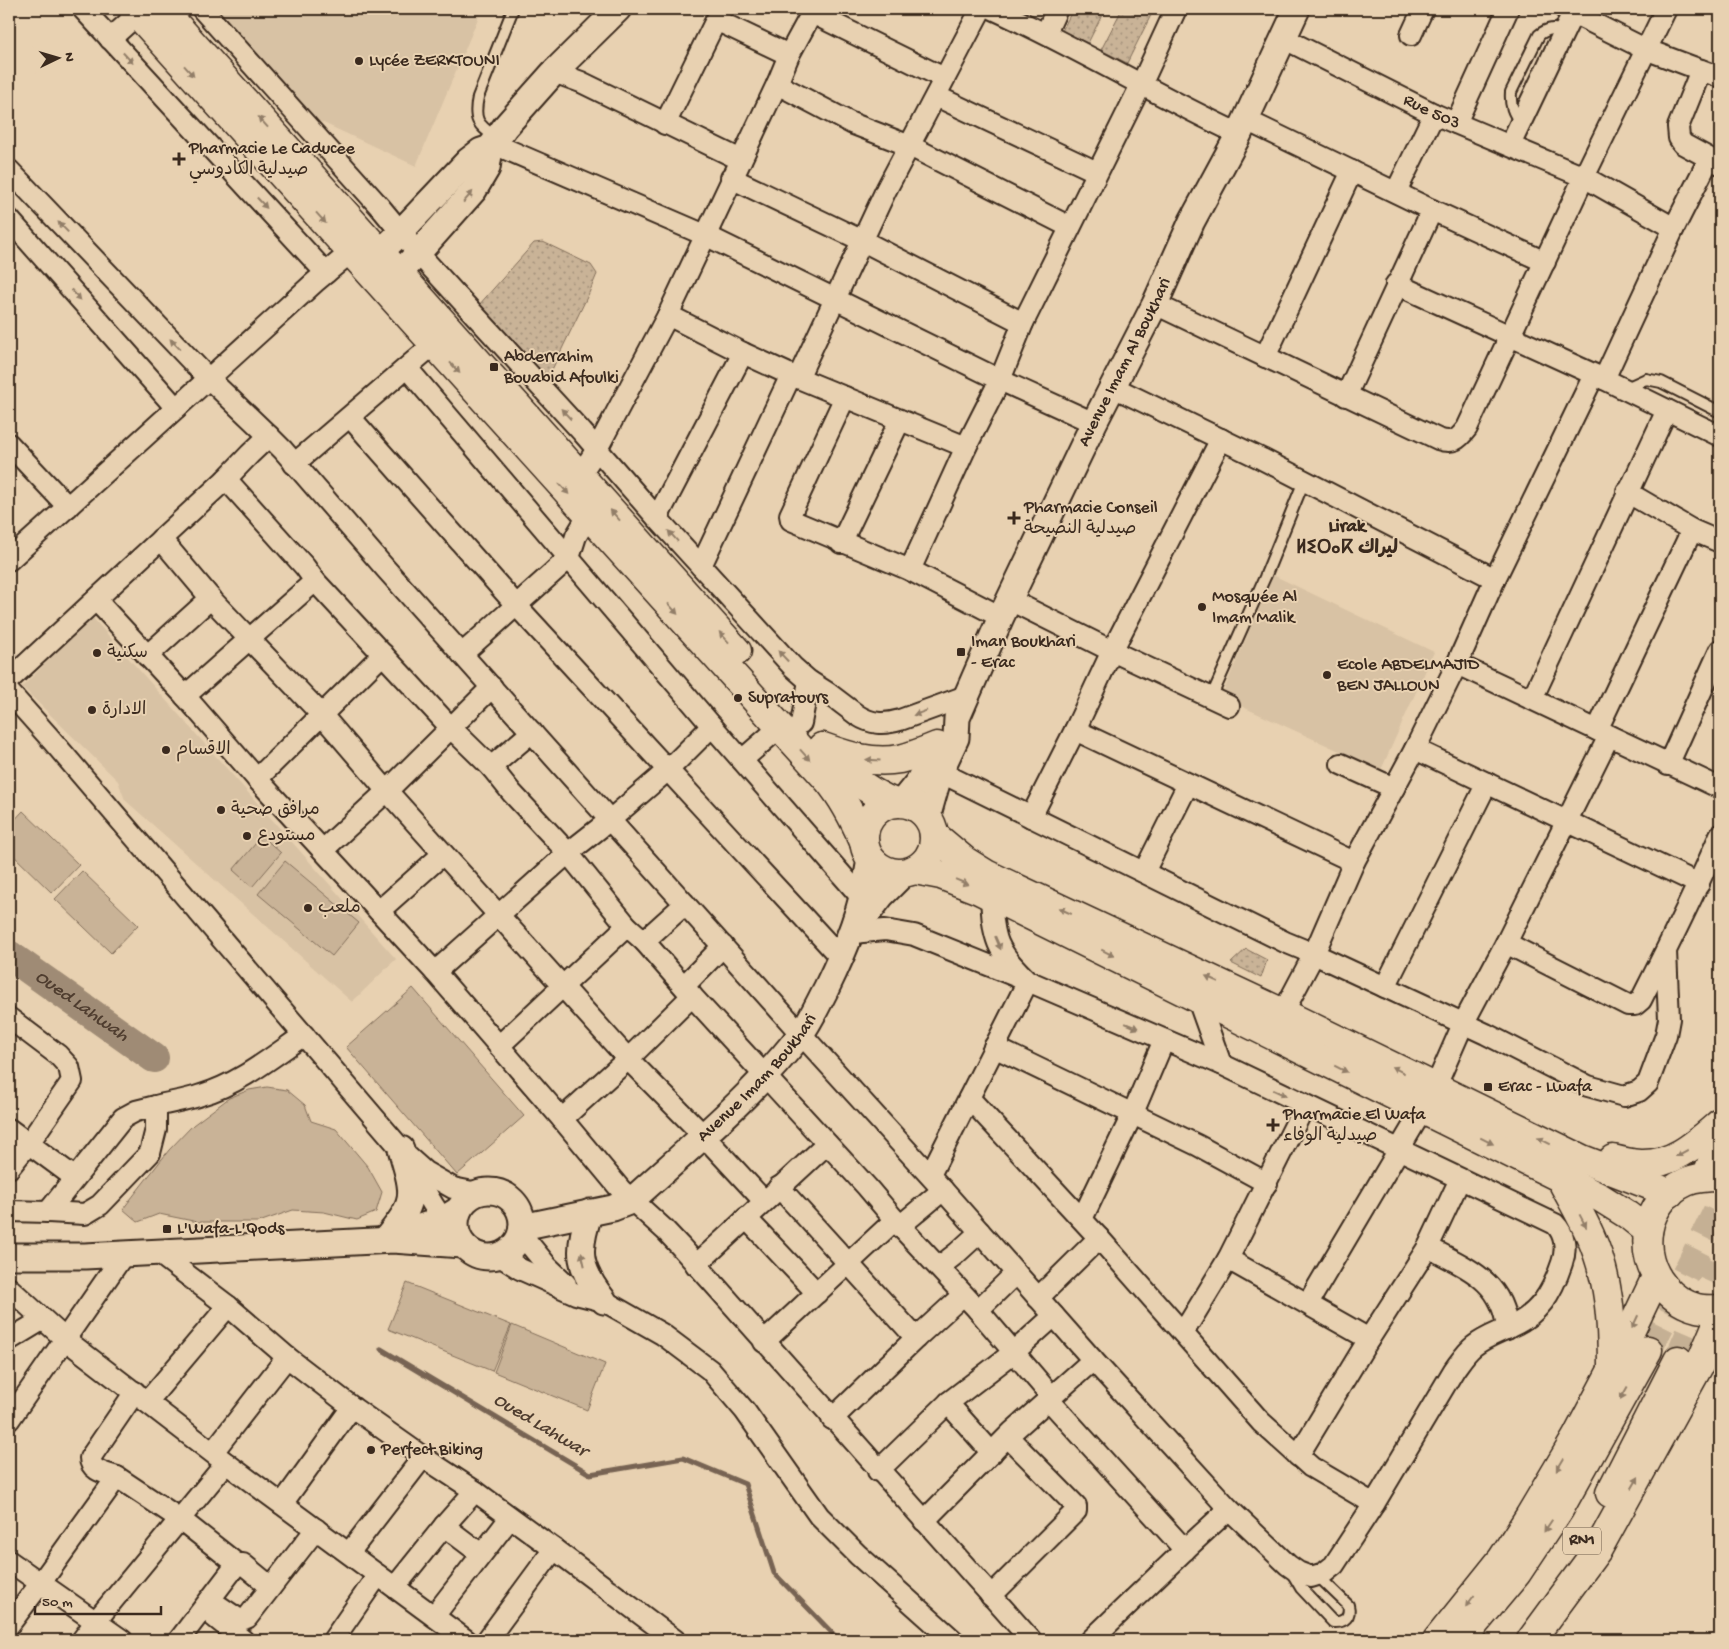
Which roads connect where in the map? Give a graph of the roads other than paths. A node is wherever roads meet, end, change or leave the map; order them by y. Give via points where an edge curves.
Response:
1 (83, 9) edge
2 (202, 9) edge
3 (513, 9) edge
4 (618, 9) edge
5 (981, 9) edge
6 (993, 9) edge
7 (1057, 9) edge
8 (1176, 9) edge
9 (1297, 9) edge
10 (1423, 9) edge
11 (1508, 9) edge
12 (1666, 9) edge
13 (144, 10) edge
14 (813, 11) edge
15 (1569, 11) edge
16 (1046, 33) junction
17 (1411, 36) dead end
18 (1283, 38) junction
19 (110, 39) junction
20 (1645, 49) junction
21 (789, 55) junction
22 (1701, 70) junction
23 (554, 72) junction
24 (1720, 77) edge
25 (777, 84) junction
26 (1141, 86) junction
27 (940, 87) junction
28 (1434, 114) junction
29 (1456, 123) junction
30 (665, 124) junction
31 (1242, 126) junction
32 (494, 144) junction
33 (1510, 145) junction
34 (910, 146) junction
35 (741, 160) junction
36 (1715, 162) edge
37 (9, 170) edge
38 (1352, 171) junction
39 (1097, 172) junction
40 (1584, 177) junction
41 (731, 178) junction
42 (1396, 192) junction
43 (1432, 210) junction
44 (9, 219) edge
45 (1070, 227) junction
46 (1674, 228) junction
47 (401, 232) junction
48 (705, 236) junction
49 (863, 241) junction
50 (418, 253) junction
51 (365, 257) junction
52 (1545, 262) junction
53 (326, 272) junction
54 (392, 281) junction
55 (1396, 284) junction
56 (836, 300) junction
57 (1155, 304) junction
58 (668, 315) junction
59 (1023, 323) junction
60 (1509, 335) junction
61 (434, 344) junction
62 (743, 353) junction
63 (1265, 357) junction
64 (406, 368) junction
65 (794, 376) junction
66 (1599, 377) junction
67 (209, 379) junction
68 (1000, 380) junction
69 (1113, 387) junction
70 (1624, 389) junction
71 (1346, 396) junction
72 (844, 397) junction
73 (176, 408) junction
74 (1667, 410) junction
75 (1720, 412) edge
76 (350, 416) junction
77 (900, 420) junction
78 (1094, 424) junction
79 (269, 436) junction
80 (1720, 436) edge
81 (1220, 440) junction
82 (9, 444) edge
83 (966, 447) junction
84 (597, 449) junction
85 (294, 464) junction
86 (580, 475) junction
87 (226, 479) junction
88 (1304, 481) junction
89 (1627, 492) junction
90 (68, 507) junction
91 (588, 516) junction
92 (657, 518) junction
93 (1692, 530) junction
94 (160, 539) junction
95 (842, 542) junction
96 (1720, 542) edge
97 (569, 558) junction
98 (9, 560) edge
99 (701, 566) junction
100 (910, 570) junction
101 (1494, 579) junction
102 (315, 581) junction
103 (211, 598) junction
104 (96, 600) junction
105 (516, 605) junction
106 (1006, 608) junction
107 (251, 639) junction
108 (1720, 650) edge
109 (1112, 651) junction
110 (382, 654) junction
111 (462, 654) junction
112 (147, 656) junction
113 (1457, 664) junction
114 (9, 680) edge
115 (809, 681) junction
116 (492, 687) junction
117 (9, 692) edge
118 (185, 696) junction
119 (1532, 699) junction
120 (1220, 702) joint
121 (962, 707) junction
122 (321, 714) junction
123 (790, 725) junction
124 (712, 726) junction
125 (451, 728) junction
126 (1075, 730) junction
127 (532, 732) junction
128 (1603, 733) junction
129 (822, 746) junction
130 (1415, 748) junction
131 (939, 759) junction
132 (742, 760) junction
133 (1341, 764) dead end
134 (1668, 764) junction
135 (491, 767) junction
136 (668, 770) junction
137 (257, 779) junction
138 (1487, 783) junction
139 (1188, 784) junction
140 (1394, 788) junction
141 (1720, 788) edge
142 (388, 791) junction
143 (898, 803) junction
144 (1031, 817) junction
145 (610, 820) junction
146 (1567, 820) junction
147 (930, 826) junction
148 (1720, 835) edge
149 (323, 850) junction
150 (867, 851) junction
151 (568, 853) junction
152 (443, 854) junction
153 (1354, 862) junction
154 (909, 872) junction
155 (1144, 872) junction
156 (1699, 884) junction
157 (991, 896) junction
158 (862, 898) junction
159 (685, 904) junction
160 (379, 910) junction
161 (499, 916) junction
162 (627, 926) junction
163 (852, 933) junction
164 (644, 941) junction
165 (1506, 943) junction
166 (723, 946) junction
167 (1666, 951) junction
168 (1314, 954) junction
169 (841, 958) junction
170 (435, 972) junction
171 (1028, 982) junction
172 (563, 986) junction
173 (1385, 987) junction
174 (688, 991) junction
175 (1197, 998) junction
176 (9, 1018) edge
177 (1277, 1024) junction
178 (1463, 1024) junction
179 (801, 1034) junction
180 (304, 1035) junction
181 (1164, 1040) junction
182 (499, 1046) junction
183 (994, 1048) junction
184 (628, 1059) junction
185 (1220, 1064) junction
186 (766, 1075) junction
187 (969, 1098) junction
188 (1429, 1099) junction
189 (1305, 1104) junction
190 (156, 1106) junction
191 (1132, 1116) junction
192 (562, 1119) junction
193 (1720, 1123) edge
194 (9, 1129) edge
195 (703, 1135) junction
196 (1720, 1141) edge
197 (28, 1143) junction
198 (827, 1144) junction
199 (1400, 1150) junction
200 (404, 1153) junction
201 (1582, 1159) junction
202 (9, 1168) edge
203 (74, 1177) junction
204 (1560, 1177) junction
205 (1713, 1177) edge
206 (1460, 1179) junction
207 (1268, 1182) junction
208 (936, 1183) junction
209 (779, 1187) junction
210 (477, 1192) junction
211 (1670, 1192) junction
212 (631, 1201) junction
213 (764, 1201) junction
214 (9, 1211) edge
215 (48, 1212) junction
216 (587, 1213) junction
217 (746, 1218) junction
218 (1082, 1219) junction
219 (520, 1222) junction
220 (897, 1223) junction
221 (455, 1228) junction
222 (1648, 1231) junction
223 (980, 1232) junction
224 (1099, 1238) junction
225 (389, 1240) junction
226 (1428, 1247) junction
227 (157, 1252) junction
228 (124, 1254) junction
229 (9, 1256) edge
230 (500, 1256) junction
231 (1228, 1259) junction
232 (848, 1263) junction
233 (696, 1265) junction
234 (939, 1267) junction
235 (1016, 1273) junction
236 (1656, 1278) junction
237 (9, 1288) edge
238 (817, 1293) junction
239 (576, 1294) junction
240 (963, 1295) junction
241 (1038, 1298) junction
242 (604, 1301) junction
243 (1308, 1303) junction
244 (228, 1306) junction
245 (1720, 1309) edge
246 (978, 1310) junction
247 (1054, 1316) junction
248 (1720, 1317) edge
249 (42, 1320) junction
250 (1507, 1329) junction
251 (1183, 1333) junction
252 (916, 1338) junction
253 (1369, 1339) junction
254 (9, 1340) edge
255 (66, 1340) junction
256 (764, 1342) junction
257 (1720, 1346) edge
258 (1648, 1350) tunnel mouth
259 (1013, 1352) junction
260 (287, 1357) junction
261 (1093, 1360) junction
262 (1689, 1362) junction
263 (1612, 1370) junction
264 (141, 1397) junction
265 (1050, 1399) junction
266 (949, 1402) junction
267 (352, 1407) junction
268 (832, 1419) junction
269 (9, 1420) edge
270 (1009, 1438) junction
271 (992, 1453) junction
272 (1298, 1456) junction
273 (220, 1457) junction
274 (423, 1457) junction
275 (878, 1471) junction
276 (117, 1477) junction
277 (475, 1492) junction
278 (282, 1504) junction
279 (1374, 1504) junction
280 (1229, 1510) junction
281 (510, 1518) junction
282 (180, 1519) junction
283 (924, 1521) junction
284 (444, 1526) junction
285 (316, 1529) junction
286 (554, 1549) junction
287 (1185, 1550) junction
288 (349, 1553) junction
289 (481, 1554) junction
290 (9, 1561) edge
291 (237, 1564) junction
292 (1288, 1565) junction
293 (378, 1575) junction
294 (1318, 1576) junction
295 (40, 1584) junction
296 (395, 1587) junction
297 (271, 1588) junction
298 (991, 1596) junction
299 (206, 1605) junction
300 (96, 1621) junction
301 (9, 1625) edge
302 (440, 1628) edge
303 (664, 1637) edge
304 (82, 1640) edge
305 (122, 1640) edge
306 (180, 1640) edge
307 (243, 1640) edge
308 (333, 1640) edge
309 (466, 1640) edge
310 (487, 1640) edge
311 (953, 1640) edge
312 (1031, 1640) edge
313 (1091, 1640) edge
314 (1438, 1640) edge
315 (1461, 1640) edge
316 (1514, 1640) edge
317 (1531, 1640) edge

1 - 19 street
2 - 47 street
3 - 32 lane via 475,111 480,126
4 - 23 street
5 - 27 street
6 - 16 street
7 - 16 street
8 - 26 street
9 - 18 street, Avenue Imam Al Boukhari
10 - 17 street
11 - 29 street
12 - 20 street
13 - 19 street
13 - 51 main road
14 - 21 street
14 - 27 street
15 - 20 street
15 - 33 street via 1564,31
16 - 26 street
18 - 28 street, Rue 503
18 - 31 street, Avenue Imam Al Boukhari
19 -> 53 street
20 - 22 street
20 - 40 street
21 - 25 street
21 - 30 street via 716,20
22 - 24 street
22 - 36 street via 1678,132 1683,144
23 - 30 street
23 - 32 street
25 - 34 street via 851,123
25 - 35 street
26 - 31 street
26 - 39 street
27 - 34 street
27 - 39 street
28 - 29 street, Rue 503
28 - 42 street
29 - 33 street, Rue 503
30 - 35 street
31 - 38 street
31 - 57 street, Avenue Imam Al Boukhari via 1192,221
32 - 47 street via 468,161
32 - 48 street
50 -> 32 street via 474,190 487,168
33 - 40 street, Rue 503
34 - 45 street
34 - 49 street
35 - 41 street
36 - 46 street
67 -> 37 street
38 - 42 street
38 - 63 street
39 - 45 street
40 - 46 street, Rue 503
40 - 52 street
41 - 48 street
41 - 49 street
42 - 43 street
43 - 52 street
43 - 55 street
44 -> 73 street
45 - 59 street
46 - 66 street
47 - 50 street
47 - 51 street
48 - 56 street
48 - 58 street
49 - 56 street
49 - 59 street
50 - 54 street
84 -> 50 street
51 - 53 street
51 - 54 main road
52 - 60 street
53 - 67 street
54 - 61 main road
54 - 86 main road
55 - 60 street
55 - 71 street
56 - 65 street
56 - 68 street
57 - 63 street
57 - 69 street, Avenue Imam Al Boukhari
58 - 62 street
58 - 84 street
59 - 68 street
60 - 66 street
60 - 71 street via 1467,428 1455,441 1438,439
61 - 64 street
61 -> 91 main road
62 - 65 street
62 - 92 street
63 - 71 street
64 - 76 street
64 - 97 street
65 - 72 street
65 - 99 street
66 - 70 street
66 - 101 street
67 - 73 street
67 - 79 street
68 - 78 street
68 - 83 street
69 - 78 street, Avenue Imam Al Boukhari
69 - 81 street
70 - 74 street
70 - 75 lane via 1646,379 1661,382
72 - 77 street
72 - 95 street via 790,516 792,521
73 - 90 street
74 - 80 street
74 - 89 street
76 - 85 street
76 - 105 street
77 - 83 street
77 - 95 street
78 - 106 street, Avenue Imam Al Boukhari
79 - 85 street
79 - 87 street
81 - 88 street
81 - 109 street
82 - 90 street
83 - 100 street
84 - 86 street
84 - 92 street
85 - 111 street
123 -> 86 main road
87 - 94 street
87 - 102 street
88 - 101 street
88 - 120 lane via 1265,576
89 - 93 street
89 - 119 street
90 - 98 street
91 - 97 street via 576,536
91 -> 123 main road
99 -> 92 street
93 - 96 street
93 - 128 street
94 - 103 street
94 - 104 street
95 - 100 street
97 - 105 street
97 - 124 street
115 -> 99 street
100 - 106 street
101 - 113 street
102 - 107 street
102 - 110 street
103 - 107 street
103 - 112 street
104 - 112 street
104 - 114 street
105 - 111 street
105 - 136 street
106 - 109 street
106 - 121 street, Avenue Imam Al Boukhari
107 - 118 street
107 - 122 street
108 - 134 street
109 - 120 street
109 - 126 street
110 - 122 street
110 - 125 street
111 - 116 street
112 - 118 street
113 - 119 street
113 - 130 street
121 -> 115 street via 877,724 866,721
115 - 123 street
116 - 125 street
116 - 127 street
117 - 180 street
118 - 137 street
119 - 128 street
121 - 131 street, Avenue Imam Al Boukhari via 944,732
122 - 137 street
122 - 142 street
123 - 129 main road
123 - 132 street
123 -> 150 main road via 840,796
124 - 132 street
124 - 136 street
125 - 135 street
125 - 142 street
126 - 139 street
126 - 144 street
127 - 135 street
127 - 145 street
128 - 134 street
128 - 146 street
131 -> 129 main road via 886,761 856,758
129 - 143 main road via 858,783
130 - 138 street
130 - 140 street
131 - 143 street, Avenue Imam Al Boukhari
131 - 144 street
131 - 147 street, Avenue Imam Al Boukhari
132 - 158 street
133 - 140 street
134 - 141 street
135 - 151 street
136 - 145 street
136 - 169 street
137 - 149 street
138 - 146 street
138 - 173 street
139 - 153 street
139 - 155 street
140 - 153 street
142 - 149 street
142 - 152 street
143 - 147 main road via 913,806
143 - 150 main road via 871,816 866,824
144 - 155 street
145 - 151 street
145 - 159 street
146 - 156 street
146 - 165 street
147 - 154 main road via 931,853 926,861
177 -> 147 main road via 986,874 965,861
148 - 156 street
149 - 160 street
150 - 154 main road via 885,871
150 - 158 street, Avenue Imam Boukhari
151 - 161 street
151 - 162 street
152 - 160 street
152 - 161 street
153 - 168 street
154 -> 157 main road via 954,879
154 - 163 street, Avenue Imam Boukhari via 877,900
155 - 168 street
156 - 167 street
157 -> 171 street via 998,945
157 -> 175 main road
158 - 163 street, Avenue Imam Boukhari
159 - 164 street
159 - 166 street
160 - 170 street
161 - 170 street
161 - 172 street
162 - 164 street
162 - 172 street
163 - 169 street, Avenue Imam Boukhari
163 - 171 street via 885,930 914,934
164 - 174 street
165 - 167 street via 1631,1006 1641,1000
165 - 178 street
166 - 174 street
166 - 179 street
167 - 178 street via 1669,1020 1666,1034 1648,1082 1632,1095 1624,1096 1588,1086
168 - 173 street
168 - 177 street
169 - 179 street, Avenue Imam Boukhari
170 - 182 street
171 -> 181 street
171 - 183 street
172 - 182 street
172 - 184 street
173 - 178 street
174 - 184 street
174 - 186 street
175 - 177 main road
175 - 185 street
176 - 197 street via 58,1055 71,1072 72,1081 68,1088
177 - 188 main road
178 - 188 street
179 - 186 street, Avenue Imam Boukhari
179 - 208 street
180 - 190 street via 220,1088
180 - 200 street
181 - 185 street
181 - 191 street
182 - 192 street
183 - 187 street
183 - 191 street
184 - 192 street
184 - 195 street
185 -> 189 street
186 - 195 street, Avenue Imam Boukhari
186 - 198 street
187 - 208 street
187 - 218 street
188 - 199 street
201 -> 188 main road
188 -> 204 main road
189 - 199 street
189 - 207 street
190 - 203 street via 123,1118
190 - 215 street via 156,1129 150,1153 100,1205 86,1214
191 - 207 street
191 - 218 street
192 - 212 street
193 -> 201 main road via 1694,1146 1659,1163 1638,1164 1601,1156
194 - 197 street
195 - 212 street, Avenue Imam Boukhari
195 - 213 street
196 - 205 main road
197 - 202 street
197 - 203 street
198 - 209 street
198 - 220 street
199 - 206 street
199 - 243 street
200 - 210 street via 425,1172 453,1188
200 - 221 street via 432,1204
200 - 225 street via 412,1198
201 - 211 main road
203 - 215 street
204 - 222 main road via 1618,1208
204 -> 263 main road via 1590,1235 1604,1274 1610,1302
205 - 211 main road via 1687,1182
206 - 226 street
206 - 250 street via 1555,1224 1562,1234 1565,1255 1555,1284 1532,1312
207 - 231 street
208 - 220 street
208 - 223 street
209 - 213 street
209 - 232 street
210 - 219 street via 498,1192 508,1196
210 - 221 street via 470,1197
211 - 222 main road via 1655,1210
212 - 216 street
212 - 233 street via 665,1230
213 - 217 street
214 - 215 street
216 - 219 street
242 -> 216 street via 594,1288 580,1253
217 - 233 street
217 - 238 street
218 - 224 street
219 - 230 street via 517,1243
219 - 239 street via 548,1268
220 - 232 street
220 - 234 street
221 - 225 street
221 - 230 street via 470,1252 480,1257
222 - 236 main road via 1648,1255
223 - 234 street
223 - 235 street
224 - 241 street
224 - 251 street
225 - 227 street
226 - 250 street via 1466,1268 1495,1291 1503,1306
226 - 253 street
227 - 228 street
227 - 244 street
228 - 229 street
228 - 255 street
230 - 239 street via 520,1269
231 - 243 street
231 - 251 street
232 - 238 street
232 - 252 street
233 - 256 street
234 - 240 street
235 - 241 street
235 - 246 street
236 - 245 main road via 1674,1297 1697,1308
236 -> 263 main road
237 - 249 street
238 - 256 street
239 - 242 street
240 - 246 street
240 - 252 street
241 - 247 street
242 - 311 street via 662,1334 710,1370 745,1411 819,1516
243 - 253 street
244 - 260 street
244 - 264 street
246 - 259 street
247 - 259 street
247 - 261 street
248 - 262 main road
249 - 254 street
249 - 255 street
250 - 279 street via 1483,1340 1463,1357
251 - 272 street via 1261,1422
252 - 268 street
253 - 272 street
255 - 264 street
255 - 269 street
256 - 268 street
257 - 262 main road
258 -> 315 main road, RN1 via 1559,1510 1517,1573
259 - 265 street
259 - 266 street
260 - 267 street
260 - 273 street
261 - 265 street
261 - 280 street
262 - 316 main road, RN1 via 1561,1576
317 -> 262 main road via 1598,1549
263 -> 314 main road via 1576,1438 1502,1559
264 - 273 street
264 - 276 street via 90,1458 94,1468
265 - 270 street
265 - 287 street
266 - 271 street
266 - 275 street
267 - 274 street
267 - 278 street
268 - 275 street
270 - 271 street
270 - 298 street via 1076,1506 1076,1511
271 - 283 street
272 - 279 street
273 - 278 street
273 - 282 street
274 - 277 street
274 - 288 street
275 - 283 street
276 - 282 street
276 - 295 street
277 - 281 street
277 - 284 street
278 - 285 street
279 - 294 street via 1334,1565
280 - 287 street
280 - 292 street
281 - 286 street
281 - 289 street
282 - 291 street
282 - 300 street
283 - 298 street
284 - 289 street
284 - 296 street
285 - 288 street
285 - 297 street
286 - 303 street
286 - 310 street
287 - 313 street
288 - 293 street
289 - 302 street
290 - 295 street
291 - 297 street via 243,1564
291 - 299 street
292 - 294 street via 1305,1575
292 - 294 lane via 1301,1588 1333,1622 1344,1621 1348,1616 1348,1605
293 - 296 street
293 - 308 street
295 - 300 street
295 - 301 street
296 - 302 street
297 - 299 street via 242,1620
298 - 312 street
299 - 306 street
299 - 307 street
300 - 304 street
300 - 305 street
302 - 309 street

